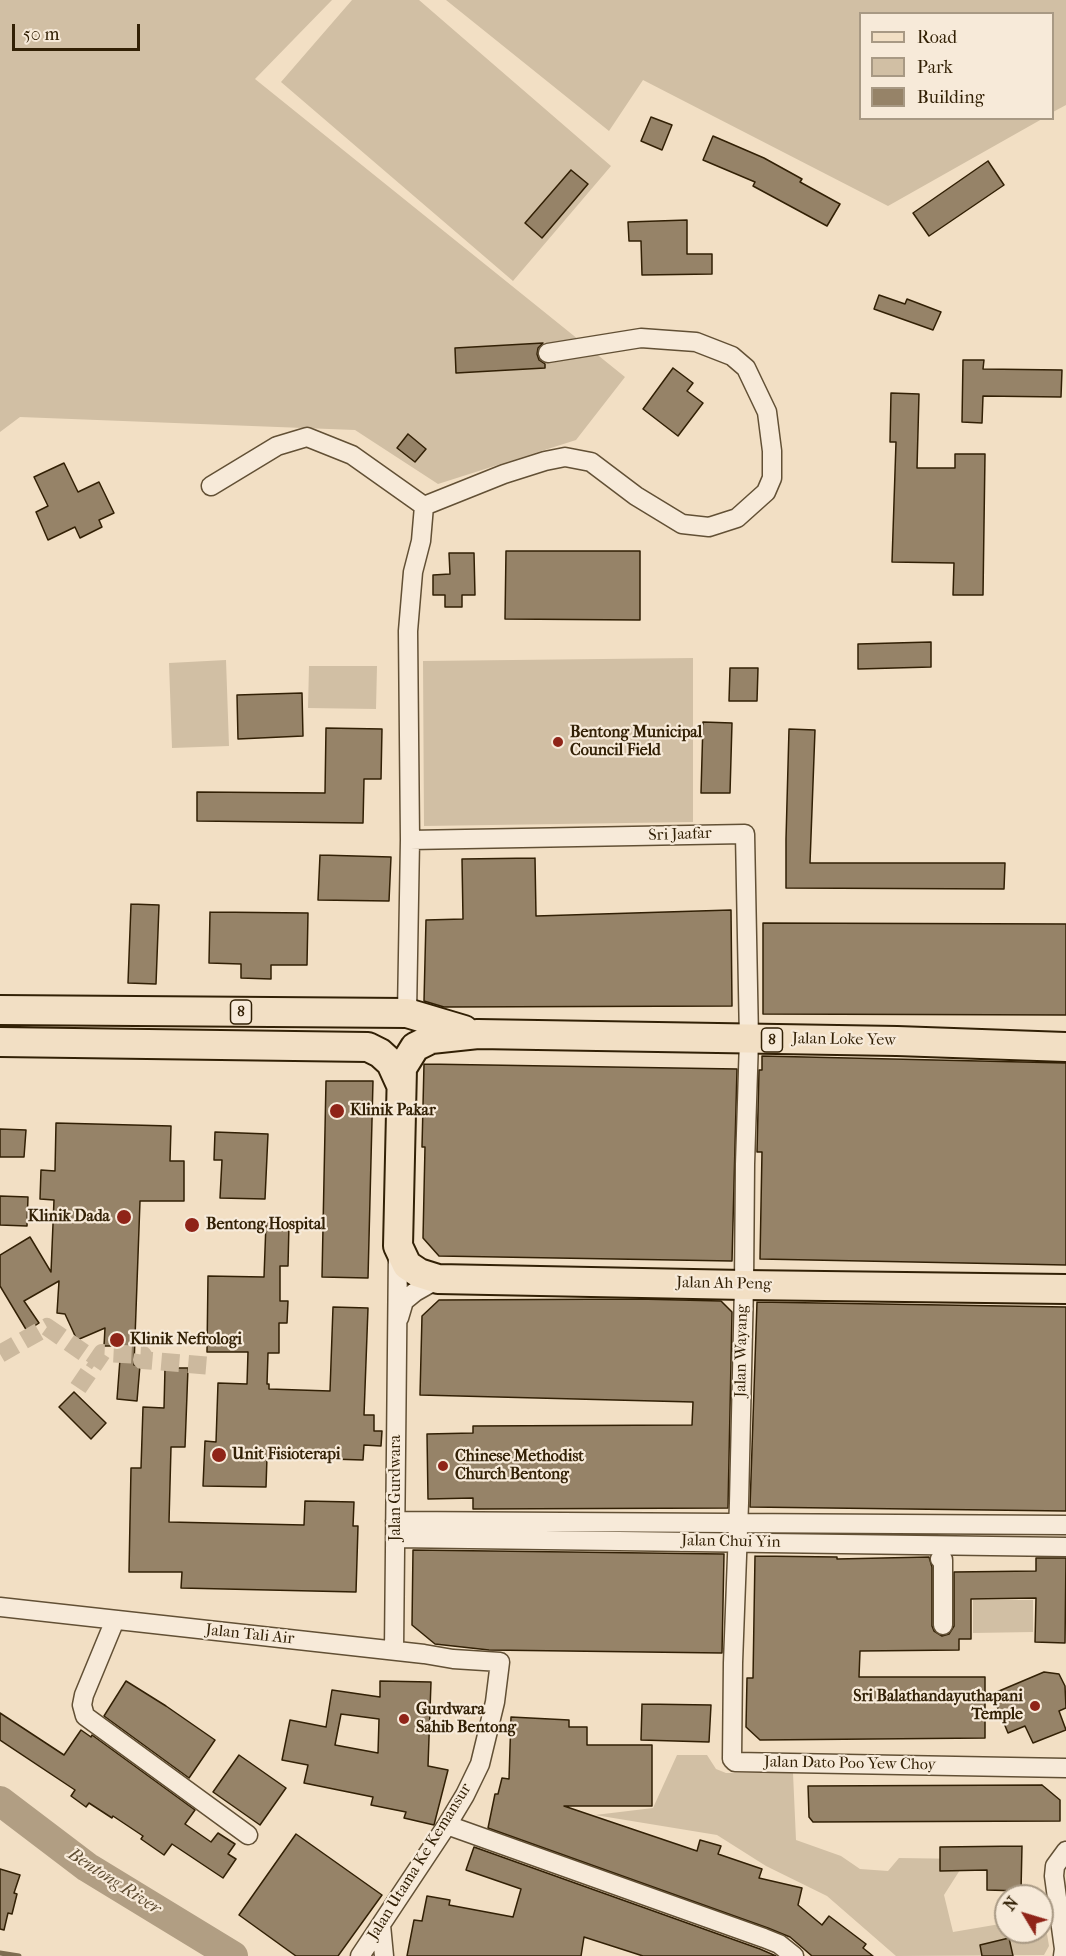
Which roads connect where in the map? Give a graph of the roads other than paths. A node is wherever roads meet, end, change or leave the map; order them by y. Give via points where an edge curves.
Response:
1 (548, 353) dead end
2 (211, 486) dead end
3 (424, 506) junction
4 (410, 840) junction
5 (0, 1010) edge
6 (407, 1013) junction
7 (478, 1034) junction
8 (749, 1040) junction
9 (0, 1042) edge
10 (1066, 1047) edge
11 (401, 1085) junction
12 (398, 1246) junction
13 (438, 1279) junction
14 (744, 1285) junction
15 (1066, 1288) edge
16 (396, 1325) junction
17 (738, 1523) junction
18 (1066, 1525) edge
19 (395, 1529) junction
20 (738, 1543) junction
21 (1066, 1547) edge
22 (940, 1559) dead end
23 (0, 1607) edge
24 (115, 1620) junction
25 (943, 1625) dead end
26 (394, 1650) junction
27 (500, 1662) joint
28 (733, 1663) joint
29 (1066, 1768) edge
30 (447, 1825) junction
31 (248, 1835) dead end
32 (1066, 1851) edge
33 (381, 1924) junction
34 (360, 1956) edge
35 (384, 1956) edge
36 (795, 1956) edge
37 (1063, 1956) edge

1 - 3 street via 641,338 696,342 732,356 746,368 767,412 772,478 766,492 737,518 709,527 682,524 591,462 565,457 504,474
2 - 3 street via 277,446 307,437 352,455
3 - 4 street via 408,631
4 - 6 street
4 - 8 street, Sri Jaafar via 745,834
5 - 6 main road, 8
6 - 7 main road, 8
7 - 8 main road, Jalan Loke Yew / 8
7 - 11 main road via 431,1039 415,1047 402,1068
8 - 10 main road, Jalan Loke Yew / 8
8 - 14 street, Jalan Wayang
9 - 11 main road, 8 via 368,1047 391,1063
11 - 12 main road
12 - 13 main road, Jalan Ah Peng via 407,1265 418,1274
12 - 16 street, Jalan Gurdwara
13 - 14 main road, Jalan Ah Peng
13 - 16 street via 404,1301
14 - 15 main road, Jalan Ah Peng
14 - 17 street, Jalan Wayang
16 - 19 street, Jalan Gurdwara
17 - 18 street, Jalan Chui Yin
17 - 19 street, Jalan Chui Yin
17 - 20 street, Jalan Wayang
19 - 20 street, Jalan Chui Yin
19 - 26 street, Jalan Gurdwara
20 - 21 street, Jalan Chui Yin
20 - 28 street, Jalan Wayang
22 - 25 street
23 - 24 street, Jalan Tali Air
24 - 26 street, Jalan Tali Air
24 - 31 street via 84,1695 85,1716
26 - 27 street, Jalan Tali Air
27 - 30 street, Jalan Utama Ke Kemansur via 480,1764
28 - 29 street, Jalan Dato Poo Yew Choy via 735,1762
30 - 33 street, Jalan Utama Ke Kemansur
30 - 36 street via 764,1938
32 - 37 street via 1055,1866 1054,1876
33 - 34 street, Jalan Utama Ke Kemansur
33 - 35 street

